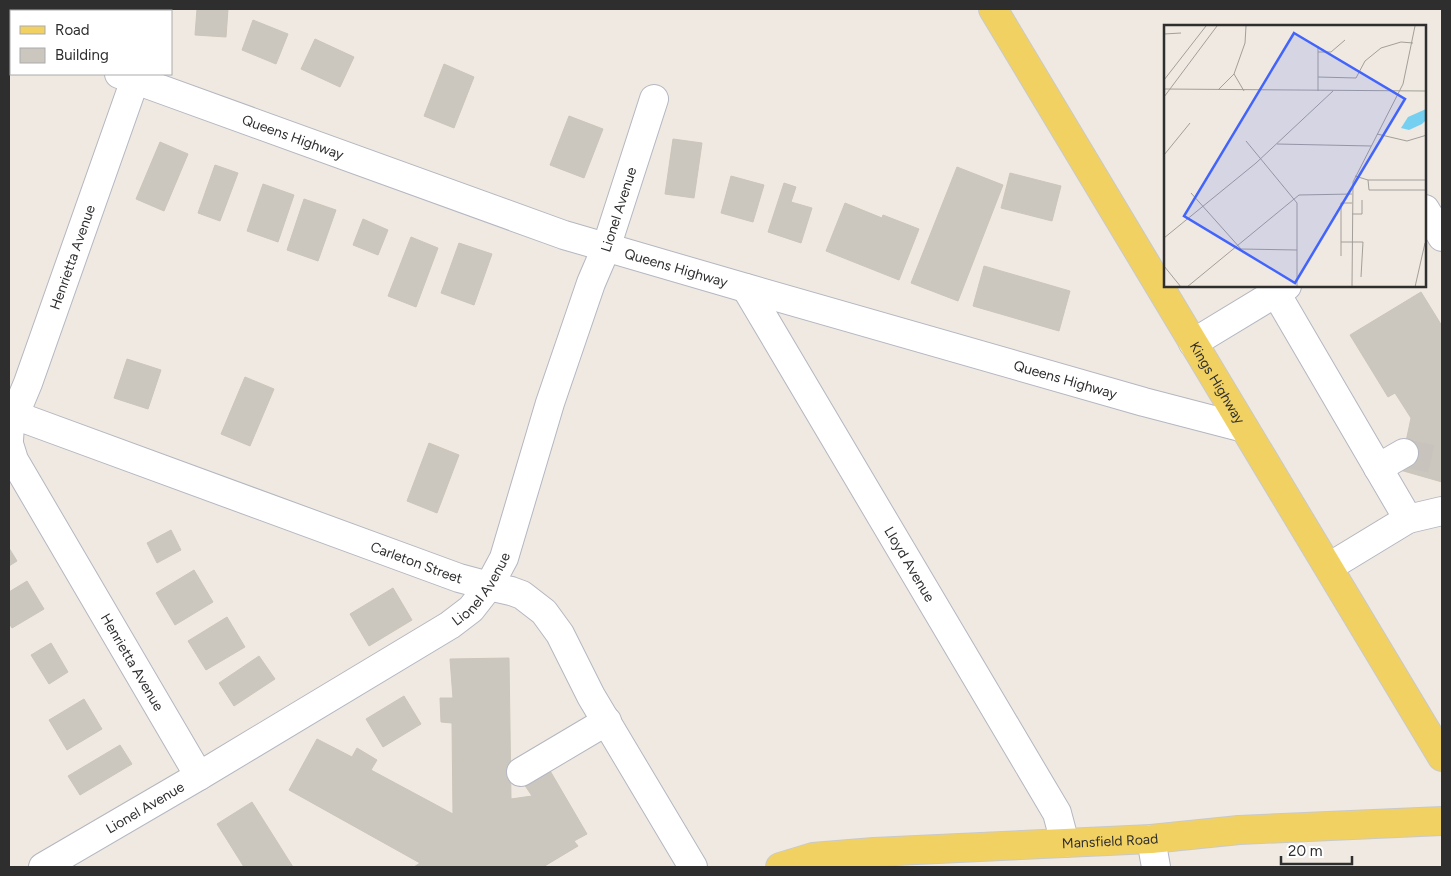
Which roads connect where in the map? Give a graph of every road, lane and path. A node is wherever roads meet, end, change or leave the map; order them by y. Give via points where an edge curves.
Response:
1 (993, 9) edge
2 (130, 76) edge
3 (654, 99) dead end
4 (1442, 194) edge
5 (1426, 203) edge
6 (1426, 210) edge
7 (1442, 237) edge
8 (606, 248) junction
9 (746, 288) junction
10 (1281, 290) edge
11 (1193, 343) junction
12 (11, 423) edge
13 (1244, 428) junction
14 (9, 444) edge
15 (1404, 453) tunnel mouth
16 (1378, 468) junction
17 (1442, 511) edge
18 (1408, 519) junction
19 (1328, 567) junction
20 (489, 586) junction
21 (607, 720) junction
22 (1442, 758) edge
23 (521, 772) dead end
24 (198, 776) junction
25 (1442, 821) edge
26 (1151, 838) junction
27 (1065, 842) junction
28 (836, 861) edge
29 (43, 867) edge
30 (693, 867) edge
31 (780, 867) edge
32 (1156, 867) edge

1 - 11 main road, Kings Highway
2 - 8 street, Queens Highway
2 - 12 street, Henrietta Avenue via 28,383
3 - 8 street, Lionel Avenue
4 - 5 street
6 - 7 street
8 - 9 street, Queens Highway
8 - 20 street, Lionel Avenue via 550,403 504,558
9 - 13 street, Queens Highway
9 - 27 street, Lloyd Avenue via 1057,813
10 - 11 street
10 - 16 street
11 - 13 main road, Kings Highway
12 - 20 street, Carleton Street
13 - 19 main road, Kings Highway
14 - 24 street, Henrietta Avenue via 14,460
15 - 16 street
16 - 18 street
17 - 18 street
18 - 19 street
19 - 22 main road, Kings Highway
20 - 21 street, Carleton Street via 522,596 544,612 560,634 591,696
20 - 24 street, Lionel Avenue via 471,609 450,625
21 - 23 street
21 - 30 street, Carleton Street
24 - 29 street, Lionel Avenue
25 - 26 main road, Mansfield Road via 1239,830
26 - 27 main road, Mansfield Road
26 - 32 street
27 - 28 main road, Mansfield Road via 874,852
28 - 31 main road, Mansfield Road via 813,858

